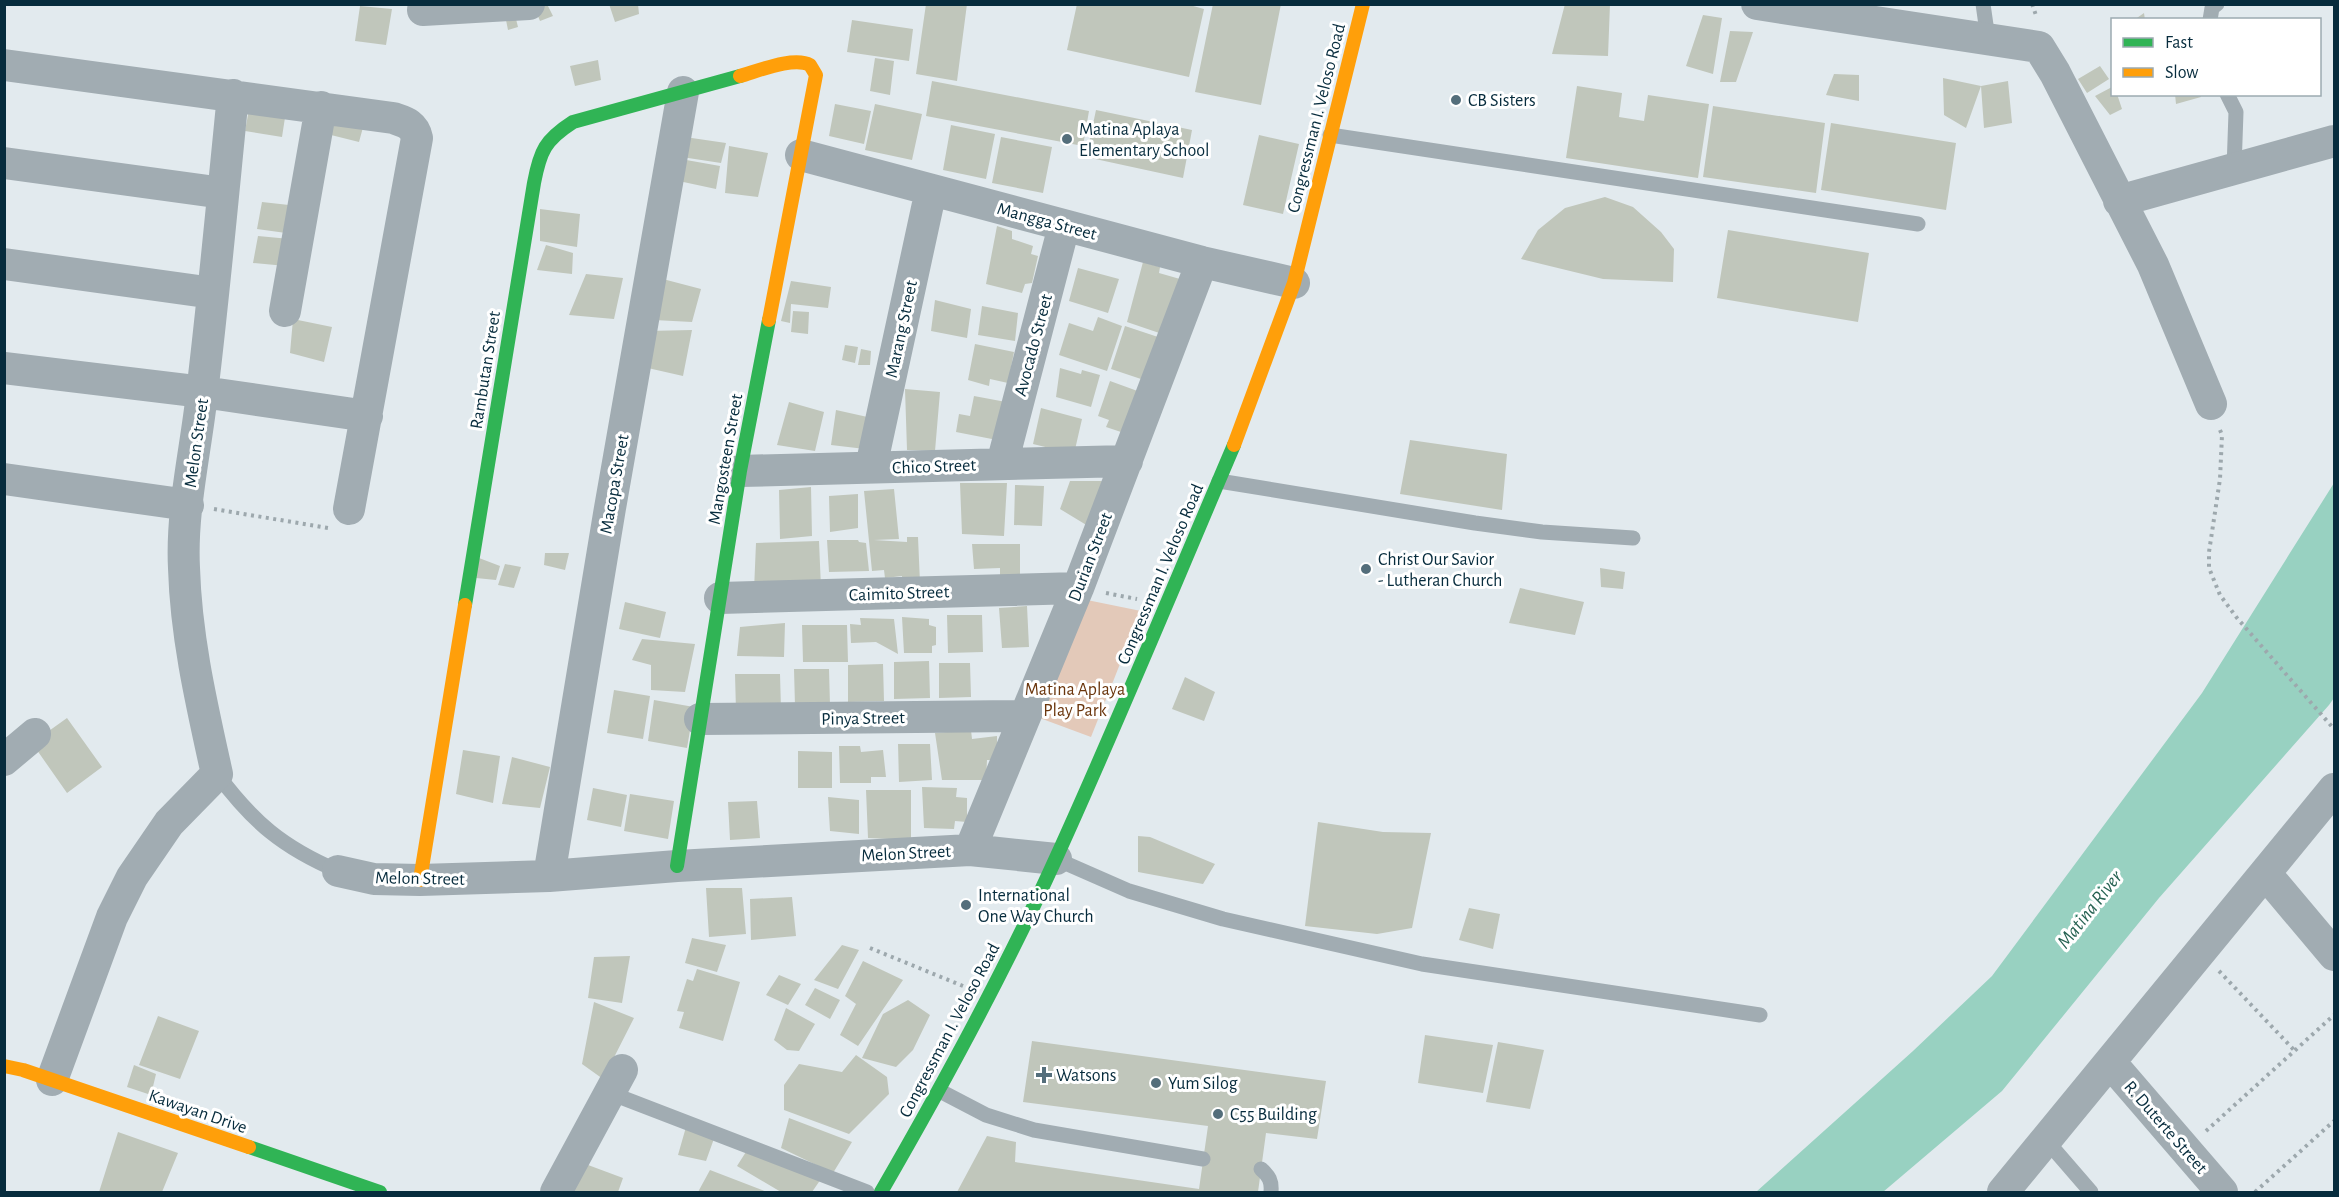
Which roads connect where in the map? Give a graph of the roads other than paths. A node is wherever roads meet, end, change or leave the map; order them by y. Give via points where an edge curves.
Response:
1 (529, 4) edge
2 (1363, 4) edge
3 (1757, 4) edge
4 (1983, 4) edge
5 (2217, 4) edge
6 (423, 10) dead end
7 (2210, 18) edge
8 (1988, 39) junction
9 (809, 63) joint
10 (4, 65) edge
11 (683, 92) junction
12 (233, 95) junction
13 (2228, 96) edge
14 (321, 107) junction
15 (1330, 135) junction
16 (2334, 141) edge
17 (801, 155) junction
18 (4, 164) edge
19 (2234, 169) junction
20 (931, 190) junction
21 (223, 193) junction
22 (2120, 201) junction
23 (1918, 224) dead end
24 (1064, 226) junction
25 (1202, 262) junction
26 (4, 264) edge
27 (1294, 282) junction
28 (213, 293) junction
29 (285, 311) dead end
30 (4, 368) edge
31 (203, 392) junction
32 (2211, 404) road end
33 (367, 416) junction
34 (1127, 460) junction
35 (1002, 464) junction
36 (872, 467) junction
37 (740, 471) junction
38 (4, 479) edge
39 (1219, 481) junction
40 (188, 505) junction
41 (339, 519) road end
42 (1633, 538) dead end
43 (1078, 588) junction
44 (720, 598) junction
45 (1025, 716) junction
46 (700, 719) junction
47 (35, 734) dead end
48 (5, 760) edge
49 (217, 774) junction
50 (2332, 799) edge
51 (970, 850) junction
52 (1056, 859) junction
53 (677, 866) junction
54 (338, 871) joint
55 (2265, 873) junction
56 (549, 876) junction
57 (420, 880) junction
58 (2334, 955) edge
59 (1760, 1015) dead end
60 (2110, 1062) junction
61 (4, 1066) edge
62 (52, 1080) junction
63 (616, 1082) joint
64 (940, 1091) junction
65 (2046, 1140) junction
66 (1203, 1159) dead end
67 (1261, 1168) dead end
68 (380, 1192) edge
69 (556, 1192) edge
70 (867, 1192) edge
71 (880, 1192) edge
72 (1271, 1192) edge
73 (2003, 1192) edge
74 (2091, 1192) edge
75 (2222, 1192) edge

1 - 6 street
2 - 15 street, Congressman I. Veloso Road
3 - 8 street
4 - 8 lane
5 - 7 lane
8 - 22 street via 2039,47
9 - 11 street, Rambutan Street via 779,65
9 - 17 street, Mangosteen Street via 816,75
10 - 12 street
11 - 56 street, Macopa Street
11 - 57 street, Rambutan Street via 573,122 543,145
12 - 14 street
12 - 21 street, Melon Street
13 - 19 lane via 2236,112
14 - 29 street
14 - 33 street via 393,118 409,124 417,138
15 - 23 lane
15 - 27 street, Congressman I. Veloso Road
16 - 19 street
17 - 20 street, Mangga Street
17 - 37 street, Mangosteen Street
18 - 21 street
19 - 22 street
20 - 24 street, Mangga Street
20 - 36 street, Marang Street
21 - 28 street, Melon Street
22 - 32 street via 2153,265
24 - 25 street, Mangga Street
24 - 35 street, Avocado Street
25 - 27 street, Mangga Street
25 - 34 street, Durian Street
26 - 28 street
27 - 39 street, Congressman I. Veloso Road
28 - 31 street, Melon Street
30 - 31 street
31 - 33 street
31 - 40 street, Melon Street
33 - 41 street
34 - 35 street, Chico Street
34 - 43 street, Durian Street
35 - 36 street, Chico Street
36 - 37 street, Chico Street
37 - 44 street, Mangosteen Street
38 - 40 street
39 - 42 lane via 1486,525
39 - 52 street, Congressman I. Veloso Road
40 - 49 street, Melon Street via 183,566 186,615
43 - 44 street, Caimito Street
43 - 45 street, Durian Street
44 - 46 street, Mangosteen Street
45 - 46 street, Pinya Street
45 - 51 street, Durian Street
46 - 53 street, Mangosteen Street
47 - 48 street
49 - 54 lane, Melon Street via 256,821 282,842
49 - 62 street via 169,823 132,878 112,917
50 - 55 street
51 - 52 street, Melon Street
51 - 53 street, Melon Street
52 - 59 lane via 1129,891 1223,919 1422,964
52 - 64 street, Congressman I. Veloso Road
53 - 56 street, Melon Street
54 - 57 street, Melon Street via 374,879
55 - 58 street
55 - 60 street
56 - 57 street, Melon Street
60 - 65 street
60 - 75 street, R. Duterte Street
61 - 62 street, Kawayan Drive
62 - 68 street, Kawayan Drive
63 - 69 street
63 - 70 lane
64 - 66 lane via 986,1115 1034,1130
64 - 71 street, Congressman I. Veloso Road
65 - 73 street
65 - 74 lane
67 - 72 lane via 1269,1176

